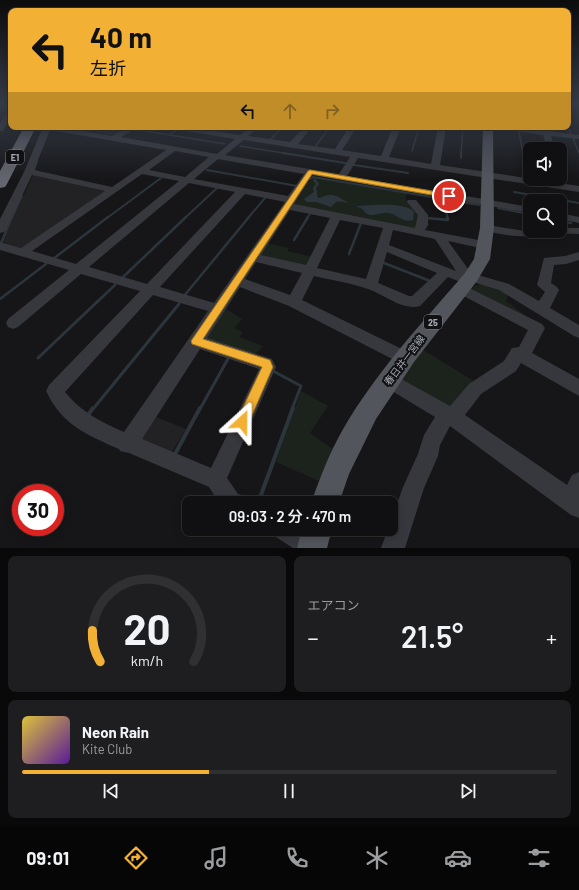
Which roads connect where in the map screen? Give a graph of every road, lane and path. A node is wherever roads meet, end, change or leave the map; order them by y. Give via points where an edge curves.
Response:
1 (23, 130) edge
2 (23, 130) edge
3 (46, 130) edge
4 (65, 130) edge
5 (129, 130) edge
6 (206, 130) edge
7 (251, 130) edge
8 (305, 130) edge
9 (351, 130) edge
10 (396, 130) edge
11 (441, 130) edge
12 (488, 130) edge
13 (546, 130) edge
14 (579, 137) edge
15 (114, 138) junction
16 (242, 138) junction
17 (549, 142) edge
18 (292, 145) junction
19 (173, 149) junction
20 (337, 152) junction
21 (354, 155) junction
22 (218, 156) junction
23 (384, 159) junction
24 (1, 162) edge
25 (435, 167) junction
26 (140, 171) junction
27 (28, 172) junction
28 (310, 172) junction
29 (488, 175) junction
30 (342, 178) junction
31 (523, 179) edge
32 (186, 180) junction
33 (0, 184) edge
34 (567, 185) edge
35 (579, 189) edge
36 (114, 190) junction
37 (242, 191) junction
38 (412, 202) dead end
39 (487, 202) junction
40 (289, 203) junction
41 (523, 209) edge
42 (337, 216) junction
43 (567, 220) edge
44 (578, 225) edge
45 (389, 226) junction
46 (567, 229) edge
47 (0, 230) edge
48 (418, 231) junction
49 (523, 234) edge
50 (438, 235) junction
51 (486, 236) junction
52 (0, 246) edge
53 (382, 246) junction
54 (22, 253) junction
55 (253, 256) junction
56 (579, 256) edge
57 (79, 269) junction
58 (310, 270) junction
59 (447, 271) junction
60 (236, 281) junction
61 (467, 281) junction
62 (371, 285) junction
63 (150, 290) junction
64 (294, 302) junction
65 (218, 309) junction
66 (541, 309) junction
67 (14, 323) dead end
68 (579, 332) edge
69 (196, 341) junction
70 (522, 356) junction
71 (404, 358) junction
72 (388, 380) junction
73 (579, 388) edge
74 (451, 416) junction
75 (127, 444) junction
76 (216, 480) junction
77 (227, 496) edge
78 (328, 496) edge
79 (576, 496) edge
80 (302, 536) edge
81 (314, 541) edge
82 (393, 548) edge

1 - 24 highway, E1
2 - 33 highway, E1
3 - 27 street
4 - 15 street
5 - 15 street
6 - 16 street
7 - 16 street
8 - 18 street
9 - 20 street
10 - 23 street
11 - 25 street
12 - 29 main road, 春日井一宮線 / 25
13 - 14 street
13 - 17 street
15 - 19 street
16 - 18 street
16 - 22 street
18 - 20 street
19 - 22 street
19 - 26 street
20 - 21 street
21 - 23 street
21 - 30 street
22 - 28 street
22 - 32 street
23 - 25 street
25 - 29 street
26 - 32 street
26 - 36 street
27 - 36 street
27 - 47 street
28 - 30 street
28 - 40 street
29 - 31 street
29 - 39 main road, 春日井一宮線 / 25
30 - 39 street
32 - 37 street
32 - 57 street
34 - 35 street
36 - 54 street
37 - 40 street
37 - 63 street
38 - 48 street via 423,215
39 - 41 street
39 - 51 main road, 春日井一宮線 / 25
40 - 42 street
40 - 55 street
42 - 45 street
42 - 58 street
43 - 44 street
44 - 46 street
45 - 48 street
45 - 53 street
48 - 50 street
49 - 51 street
50 - 51 street
50 - 61 street
51 - 61 main road, 春日井一宮線 / 25 via 482,259
52 - 54 street
53 - 59 street
53 - 62 street
54 - 57 street
55 - 58 street
55 - 60 street
56 - 66 street via 548,261 544,285 552,290
57 - 63 street
57 - 67 street
58 - 62 street
58 - 64 street
59 - 61 street
59 - 62 street via 414,302
60 - 64 street
60 - 65 street
61 - 66 street via 504,287
61 - 70 street via 537,328
61 - 71 main road, 春日井一宮線 / 25
63 - 65 street
63 - 75 street via 56,390 61,402 79,420
64 - 71 street
65 - 69 street
66 - 68 street
69 - 75 street
69 - 76 street via 266,364 268,367
70 - 73 street
70 - 74 street via 518,353 510,366 475,389
71 - 72 main road, 春日井一宮線 / 25
72 - 74 street
72 - 78 main road, 春日井一宮線 / 25 via 345,451
74 - 79 street
74 - 82 street via 445,418 431,442
75 - 76 street
76 - 77 street
80 - 81 street

